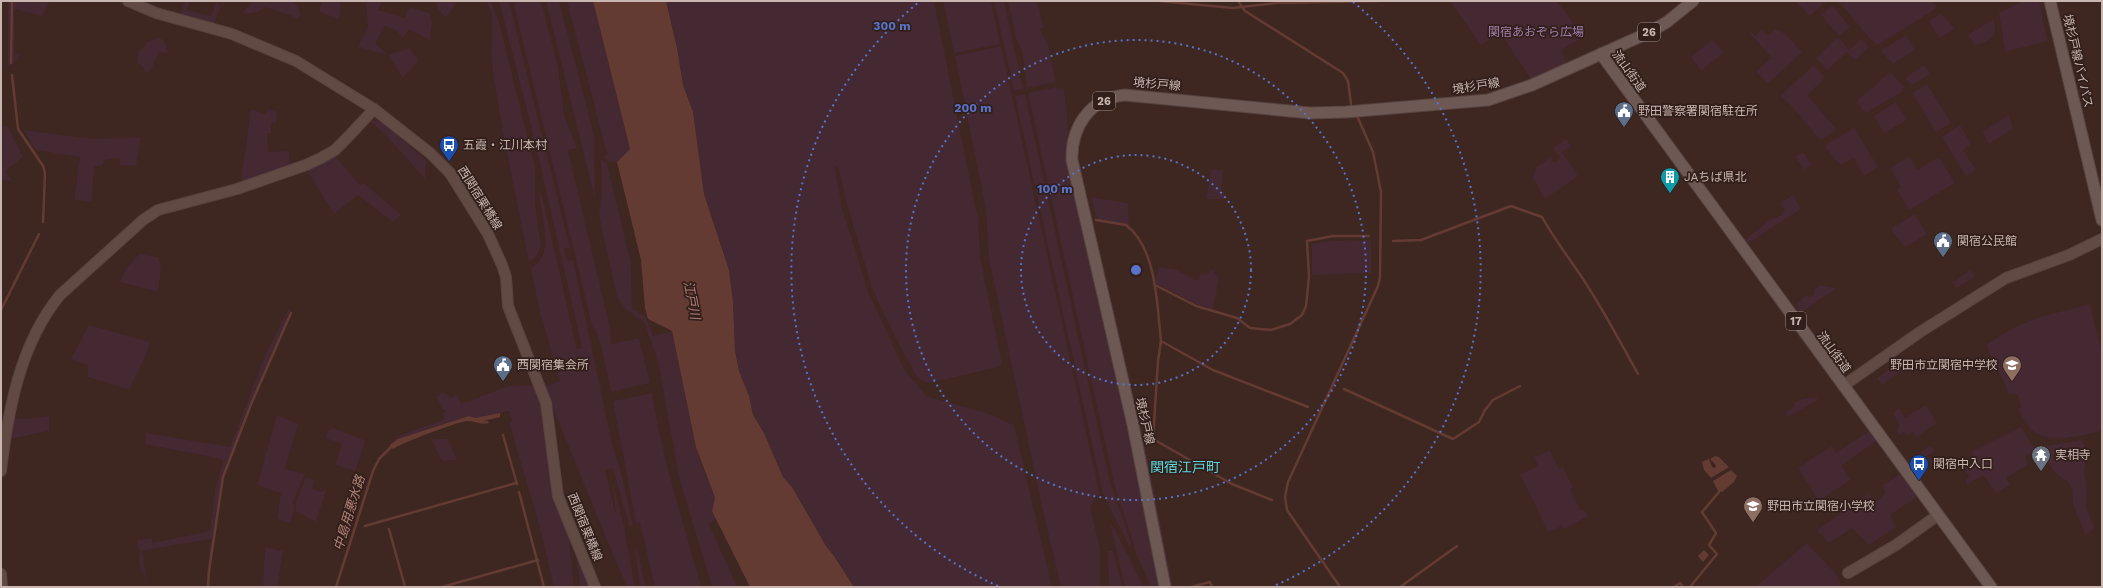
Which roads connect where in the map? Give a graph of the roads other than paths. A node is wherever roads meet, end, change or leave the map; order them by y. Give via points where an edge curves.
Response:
1 (128, 1) edge
2 (1693, 1) edge
3 (2050, 1) edge
4 (1601, 54) junction
5 (374, 109) junction
6 (2102, 220) edge
7 (2102, 239) edge
8 (1843, 386) junction
9 (1, 471) edge
10 (1938, 515) junction
11 (1, 574) edge
12 (1848, 574) dead end
13 (2, 587) edge
14 (595, 587) edge
15 (1165, 587) edge
16 (1990, 587) edge

1 - 5 street, 西関宿栗橋線 via 156,13 232,34 266,47 308,68
2 - 4 main road, 境杉戸線 / 26 via 1658,28
3 - 6 main road, 境杉戸線バイパス
4 - 8 main road, 流山街道 / 17
4 - 15 main road, 境杉戸線 / 26 via 1508,94 1468,103 1310,113 1125,95 1103,102 1085,115 1075,132 1072,160 1133,425
5 - 9 street via 335,150 311,163 237,189 158,210 143,220 60,295 46,315 17,377
5 - 14 street, 西関宿栗橋線 via 446,168 471,204 499,259 506,277 508,306 546,403 558,496
7 - 8 street via 2069,255 2006,278 1920,332
8 - 10 main road, 流山街道 / 17
10 - 12 street via 1896,545
10 - 16 main road, 流山街道 / 17
11 - 13 street

